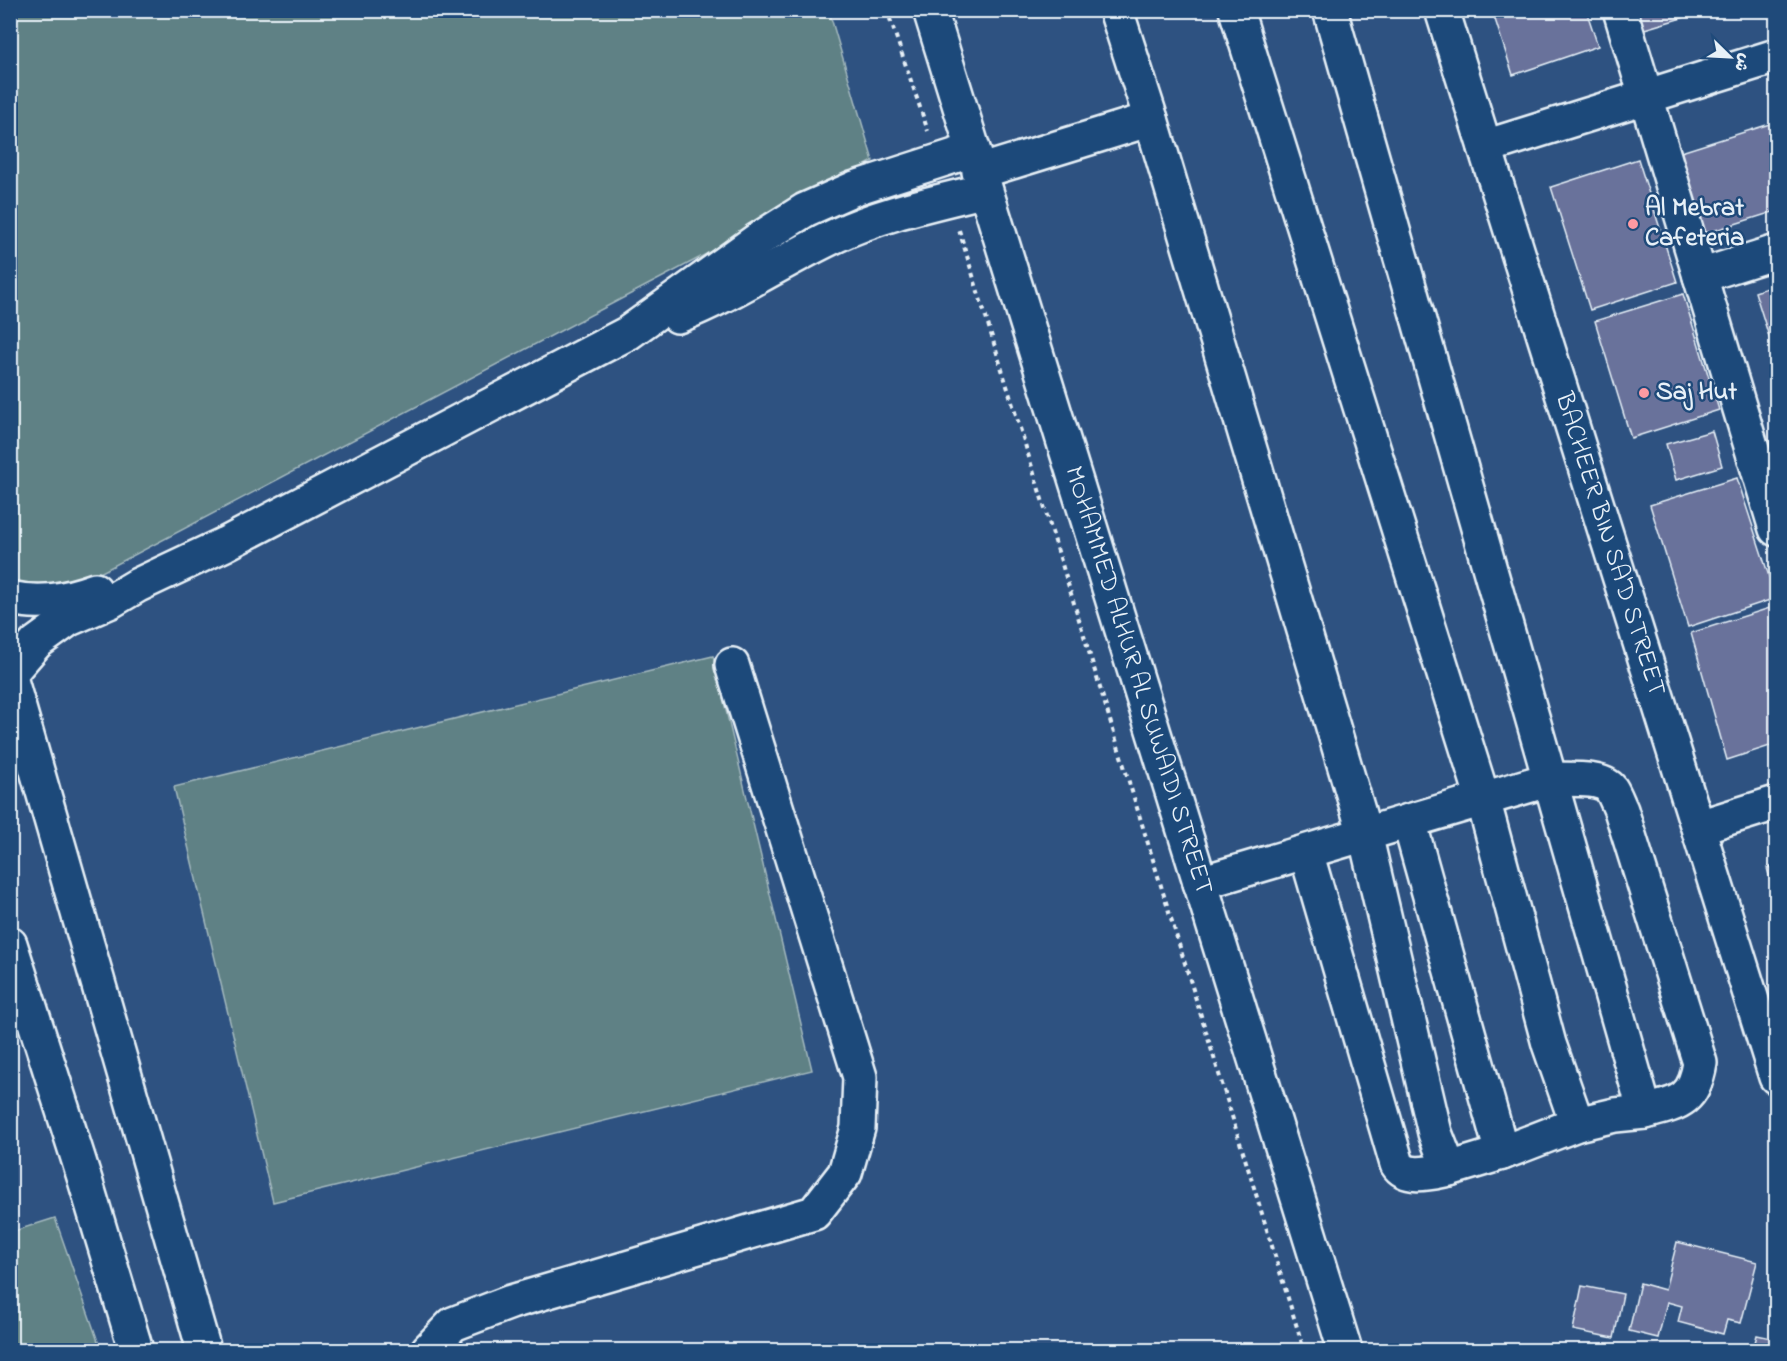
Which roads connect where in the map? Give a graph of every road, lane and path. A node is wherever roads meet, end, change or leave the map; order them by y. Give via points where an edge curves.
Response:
1 (887, 10) edge
2 (930, 10) edge
3 (1116, 10) edge
4 (1236, 10) edge
5 (1330, 10) edge
6 (1442, 10) edge
7 (1620, 10) edge
8 (1776, 56) edge
9 (1645, 97) junction
10 (1151, 119) junction
11 (1485, 147) junction
12 (938, 161) junction
13 (979, 171) junction
14 (855, 188) junction
15 (950, 199) junction
16 (865, 223) junction
17 (1776, 252) edge
18 (1700, 276) junction
19 (628, 333) junction
20 (1776, 529) edge
21 (138, 585) junction
22 (10, 598) edge
23 (732, 665) dead end
24 (10, 673) edge
25 (10, 677) edge
26 (1551, 779) junction
27 (1483, 799) junction
28 (1776, 803) edge
29 (1409, 821) junction
30 (1699, 826) junction
31 (1365, 834) junction
32 (1306, 852) junction
33 (1200, 883) junction
34 (10, 944) edge
35 (1776, 1077) edge
36 (1645, 1112) junction
37 (1577, 1124) junction
38 (1502, 1154) junction
39 (1449, 1169) junction
40 (136, 1350) edge
41 (204, 1350) edge
42 (428, 1350) edge
43 (1304, 1350) edge
44 (1345, 1350) edge

1 - 12 path
2 - 13 street, MOHAMMED ALHUR AL SUWAIDI STREET
3 - 10 street
4 - 27 street
5 - 26 street
6 - 11 street, BACHEER BIN SA'D STREET
7 - 9 street
8 - 9 street
9 - 11 street
9 - 18 street
10 - 13 street
10 - 31 street
11 - 30 street, BACHEER BIN SA'D STREET
12 - 13 street
12 - 14 street
13 - 15 street
13 - 33 street, MOHAMMED ALHUR AL SUWAIDI STREET
14 - 16 street
14 - 19 street via 782,224
15 - 16 street
15 - 43 path
16 - 19 street via 698,307
17 - 18 street
18 - 20 street
19 - 21 street via 225,544
21 - 22 street via 54,601
21 - 24 street via 51,630 21,657
23 - 42 street via 861,1077 858,1128 845,1173 814,1213 511,1302 453,1324
25 - 41 street
26 - 27 street
26 - 36 street
26 - 36 street via 1587,780 1610,787 1621,810 1700,1063 1690,1093 1673,1104
27 - 29 street
27 - 37 street via 1549,1044
28 - 30 street
29 - 31 street
29 - 38 street
30 - 35 street, BACHEER BIN SA'D STREET
31 - 32 street
31 - 39 street via 1435,1133
32 - 33 street
32 - 39 street via 1397,1164 1406,1172
33 - 44 street, MOHAMMED ALHUR AL SUWAIDI STREET
34 - 40 street
36 - 37 street
37 - 38 street
38 - 39 street

